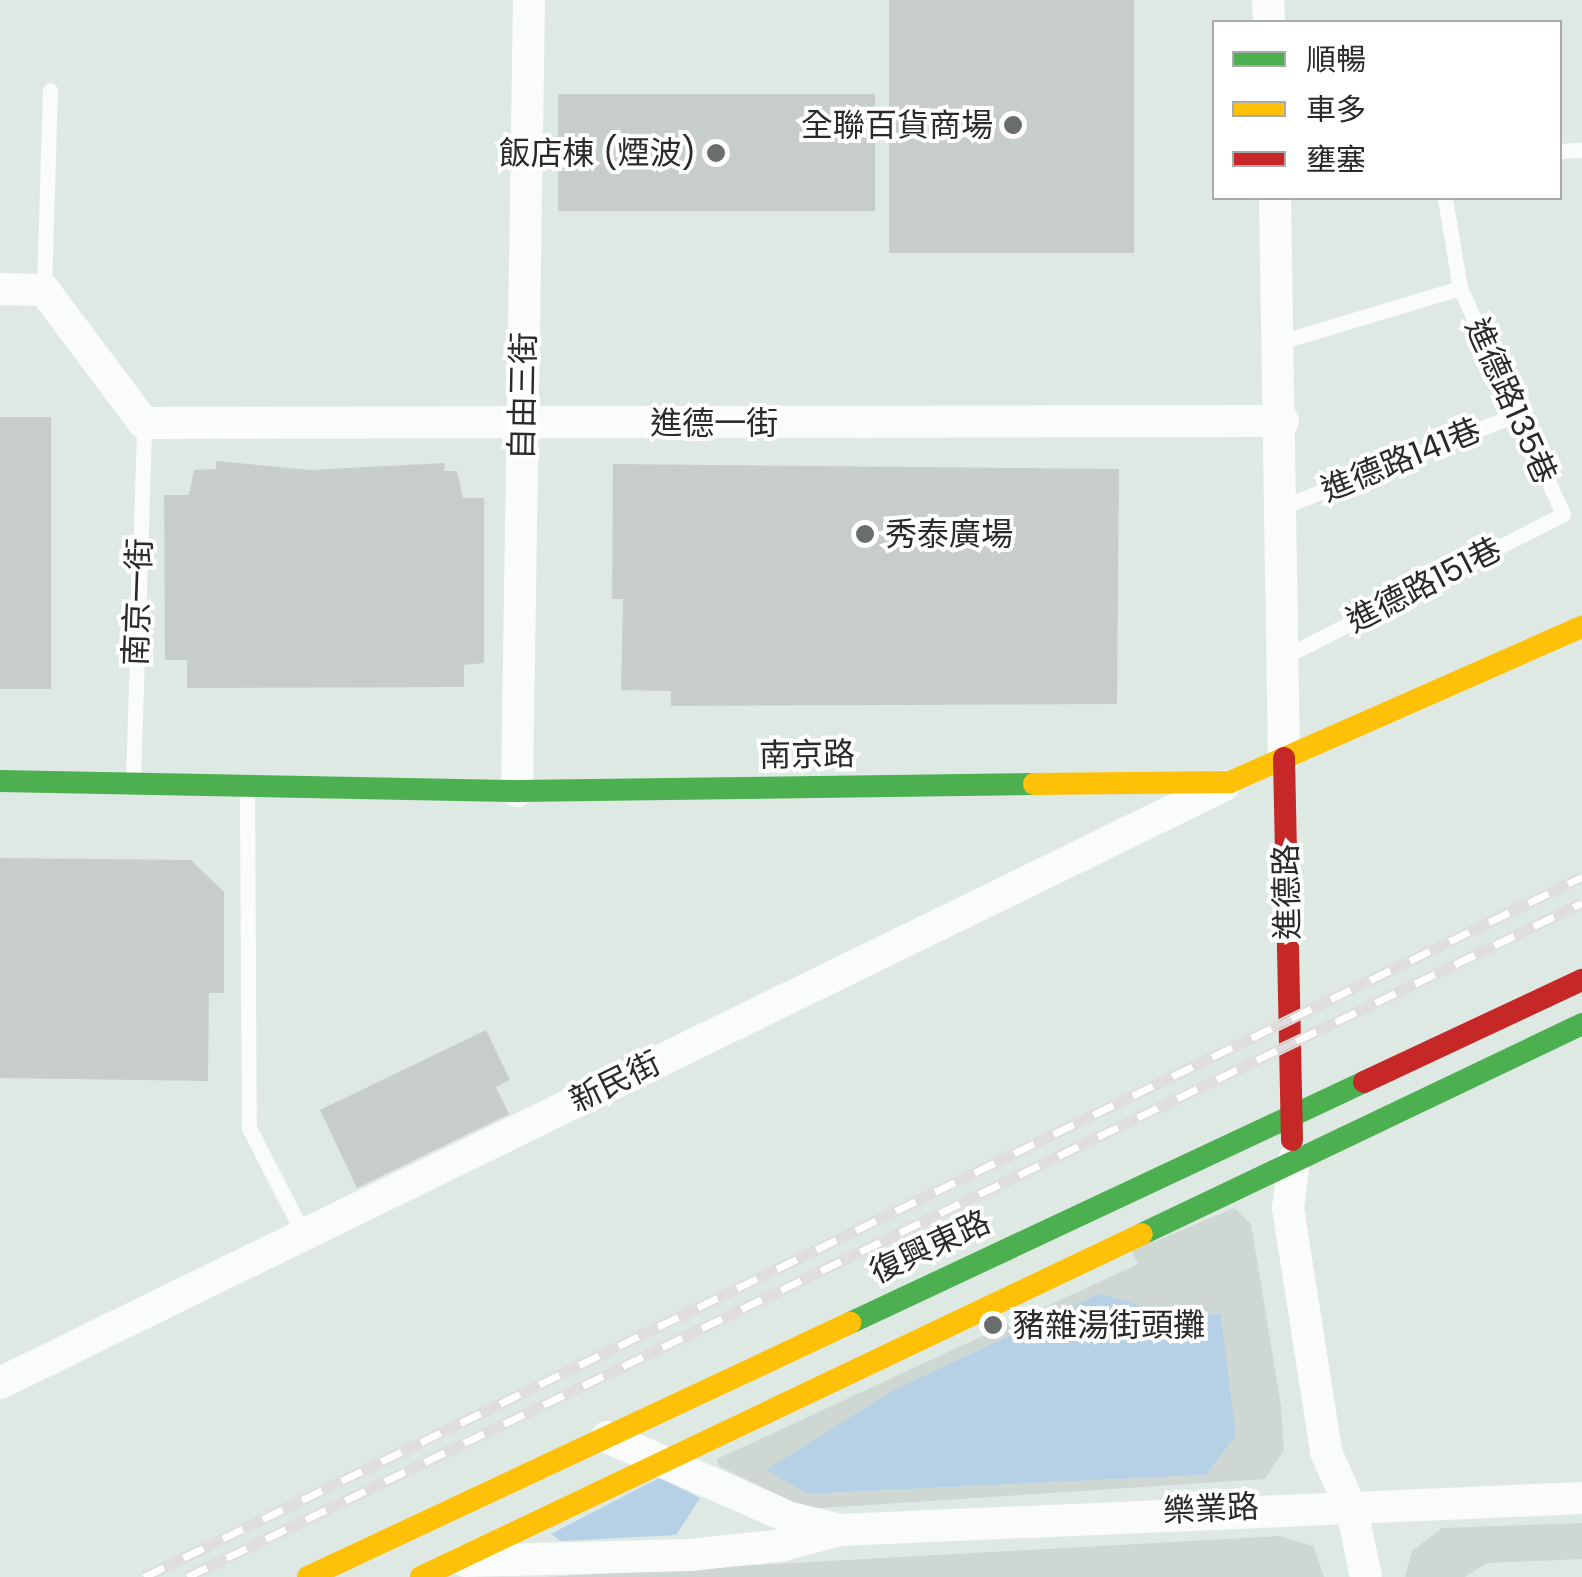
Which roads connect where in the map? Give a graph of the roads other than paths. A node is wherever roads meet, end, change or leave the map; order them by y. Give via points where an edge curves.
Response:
1 (529, 0) edge
2 (50, 90) dead end
3 (1275, 200) edge
4 (1446, 200) edge
5 (1460, 288) junction
6 (0, 289) edge
7 (44, 290) junction
8 (1280, 342) junction
9 (1517, 414) junction
10 (1283, 421) junction
11 (144, 423) junction
12 (522, 424) junction
13 (1284, 506) junction
14 (1562, 514) joint
15 (1582, 627) edge
16 (1286, 656) junction
17 (1284, 758) junction
18 (0, 781) edge
19 (133, 781) junction
20 (247, 781) junction
21 (1230, 782) junction
22 (517, 792) junction
23 (1582, 980) edge
24 (1582, 1024) edge
25 (1289, 1114) junction
26 (1294, 1160) junction
27 (303, 1233) junction
28 (0, 1383) edge
29 (607, 1437) junction
30 (660, 1459) junction
31 (1582, 1498) edge
32 (1352, 1510) junction
33 (840, 1530) junction
34 (451, 1562) junction
35 (308, 1577) edge
36 (421, 1577) edge
37 (1366, 1577) edge

1 - 12 street, 自由三街
2 - 7 lane
3 - 8 street, 進德路
4 - 5 lane, 進德路135巷
5 - 8 lane, 進德路135巷
5 - 9 lane, 進德路135巷
6 - 7 street
7 - 11 street
8 - 10 street, 進德路
9 - 13 lane, 進德路141巷
9 - 14 lane, 進德路135巷
10 - 12 street, 進德一街
10 - 13 street, 進德路
11 - 12 street, 進德一街
11 - 19 lane, 南京一街
12 - 22 street, 自由三街
13 - 16 street, 進德路
14 - 16 lane, 進德路151巷
15 - 17 street, 南京路
16 - 17 street, 進德路
17 - 21 street, 南京路
17 - 25 street, 進德路
18 - 19 street, 南京路
19 - 20 street, 南京路
20 - 22 street, 南京路
20 - 27 lane via 248,1128
21 - 22 street, 南京路
21 - 27 street, 新民街
23 - 25 street, 復興東路
24 - 26 street
25 - 26 street, 進德路
25 - 29 street, 復興東路
26 - 30 street
26 - 32 street, 進德路 via 1288,1208 1326,1452
27 - 28 street, 新民街
29 - 30 street, 樂業路
29 - 35 street, 復興東路
30 - 33 street, 樂業路 via 791,1518
30 - 34 street
31 - 32 street, 樂業路
32 - 33 street, 樂業路 via 1288,1505
32 - 37 street, 進德路
33 - 34 street, 樂業路 via 783,1546 690,1554
34 - 36 street

